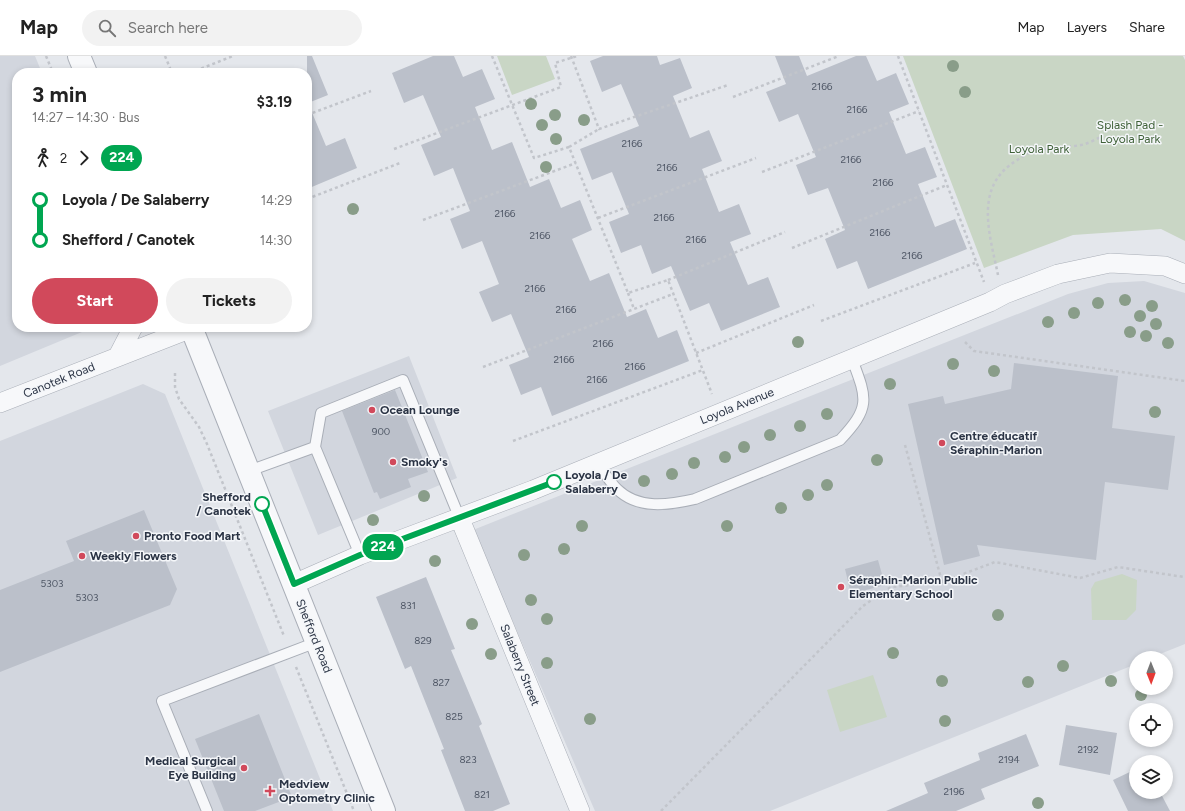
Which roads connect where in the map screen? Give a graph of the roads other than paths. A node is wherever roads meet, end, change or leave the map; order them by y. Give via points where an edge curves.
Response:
1 (79, 56) edge
2 (84, 68) edge
3 (1185, 274) edge
4 (130, 332) edge
5 (181, 332) edge
6 (193, 332) edge
7 (118, 356) junction
8 (852, 359) junction
9 (0, 403) edge
10 (315, 447) junction
11 (598, 464) junction
12 (249, 471) junction
13 (460, 518) junction
14 (360, 555) junction
15 (294, 584) junction
16 (317, 642) junction
17 (207, 811) edge
18 (384, 811) edge
19 (580, 811) edge

1 - 2 street
3 - 8 street, Loyola Avenue via 1165,266 1110,264 1058,274
4 - 7 street
5 - 7 street, Canotek Road
6 - 12 street, Shefford Road
7 - 9 street, Canotek Road
8 - 11 street, Loyola Avenue
8 - 11 lane via 862,386 862,413 840,440 695,499 654,506 633,499 617,489
10 - 12 lane
10 - 13 lane via 322,413 403,380
10 - 14 lane
11 - 13 street, Loyola Avenue
12 - 15 street, Shefford Road
13 - 14 street, Loyola Avenue
13 - 19 street, Salaberry Street
14 - 15 street, Loyola Avenue
15 - 16 street, Shefford Road
16 - 17 lane via 162,701
16 - 18 street, Shefford Road

